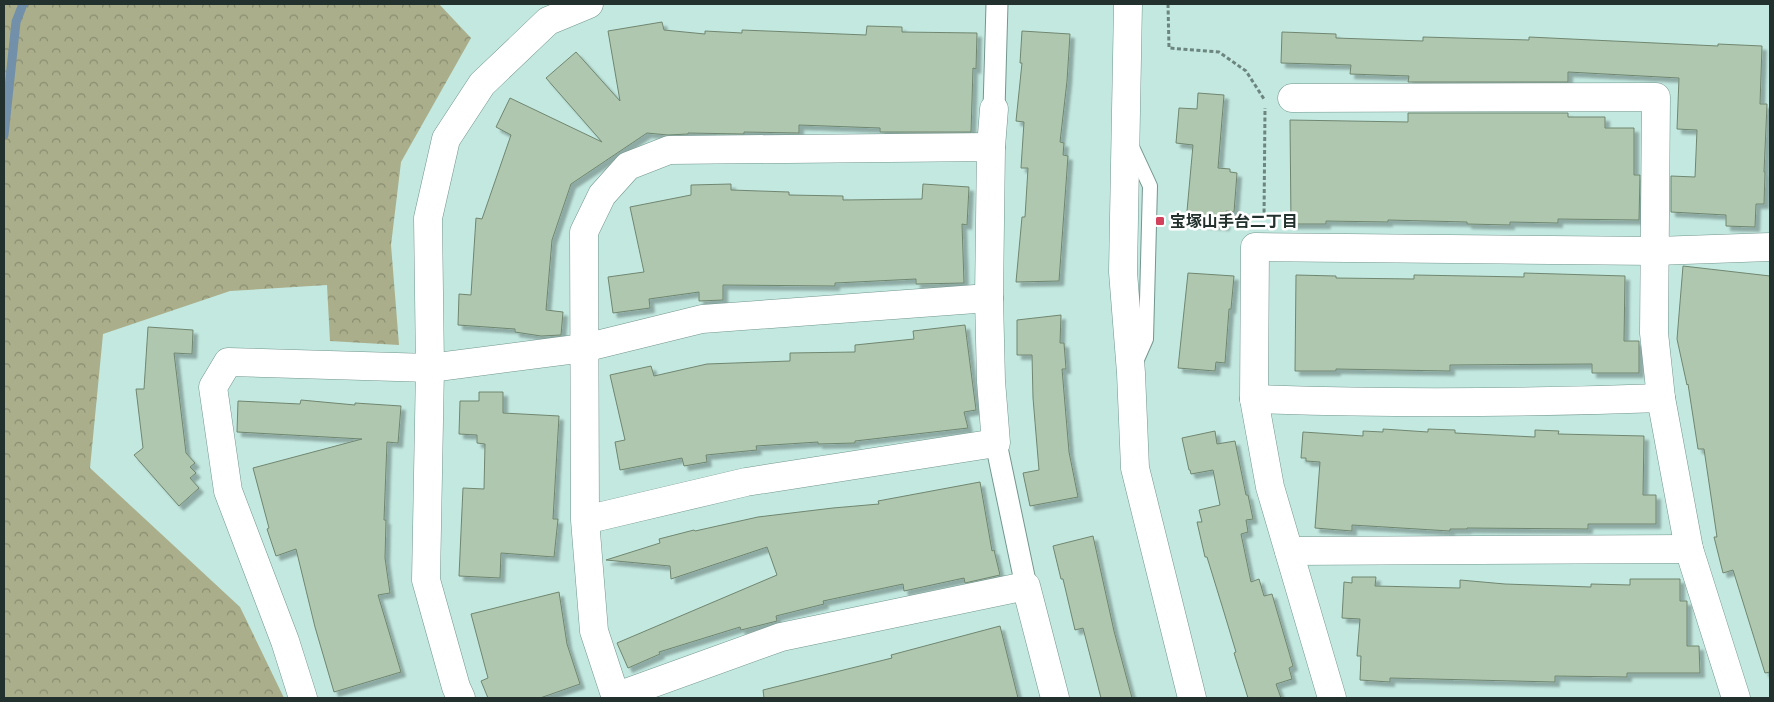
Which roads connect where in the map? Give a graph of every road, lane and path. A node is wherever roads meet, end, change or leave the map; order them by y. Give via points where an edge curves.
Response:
1 (589, 4) edge
2 (997, 4) edge
3 (1128, 4) edge
4 (1168, 4) edge
5 (543, 12) edge
6 (1292, 98) dead end
7 (994, 109) joint
8 (991, 147) junction
9 (1264, 247) junction
10 (1770, 247) edge
11 (1656, 251) junction
12 (989, 298) junction
13 (584, 348) junction
14 (430, 368) junction
15 (1660, 398) junction
16 (1254, 399) junction
17 (996, 444) junction
18 (585, 520) junction
19 (1690, 549) junction
20 (1289, 551) junction
21 (1026, 586) junction
22 (303, 698) edge
23 (461, 698) edge
24 (616, 698) edge
25 (1055, 698) edge
26 (1192, 698) edge
27 (1332, 698) edge
28 (1736, 698) edge

1 - 5 street
2 - 7 street
3 - 26 street via 1123,272 1135,468
4 - 9 path via 1169,48 1219,52 1246,71 1265,100
5 - 14 street via 482,84 446,139 428,218
6 - 11 street via 1656,97
7 - 8 street
8 - 12 street
8 - 13 street via 669,150 628,166 602,195 584,232
9 - 11 street
9 - 16 street via 1255,247
10 - 11 street
11 - 15 street via 1654,333
12 - 13 street via 702,319
12 - 17 street
13 - 14 street
13 - 18 street
14 - 22 street via 228,362 213,387 228,491
14 - 23 street via 426,580
15 - 16 street via 1549,402
15 - 19 street
16 - 20 street via 1270,486
17 - 18 street via 746,482
17 - 21 street
18 - 24 street via 594,631
19 - 20 street
19 - 28 street
20 - 27 street
21 - 24 street via 780,637
21 - 25 street

